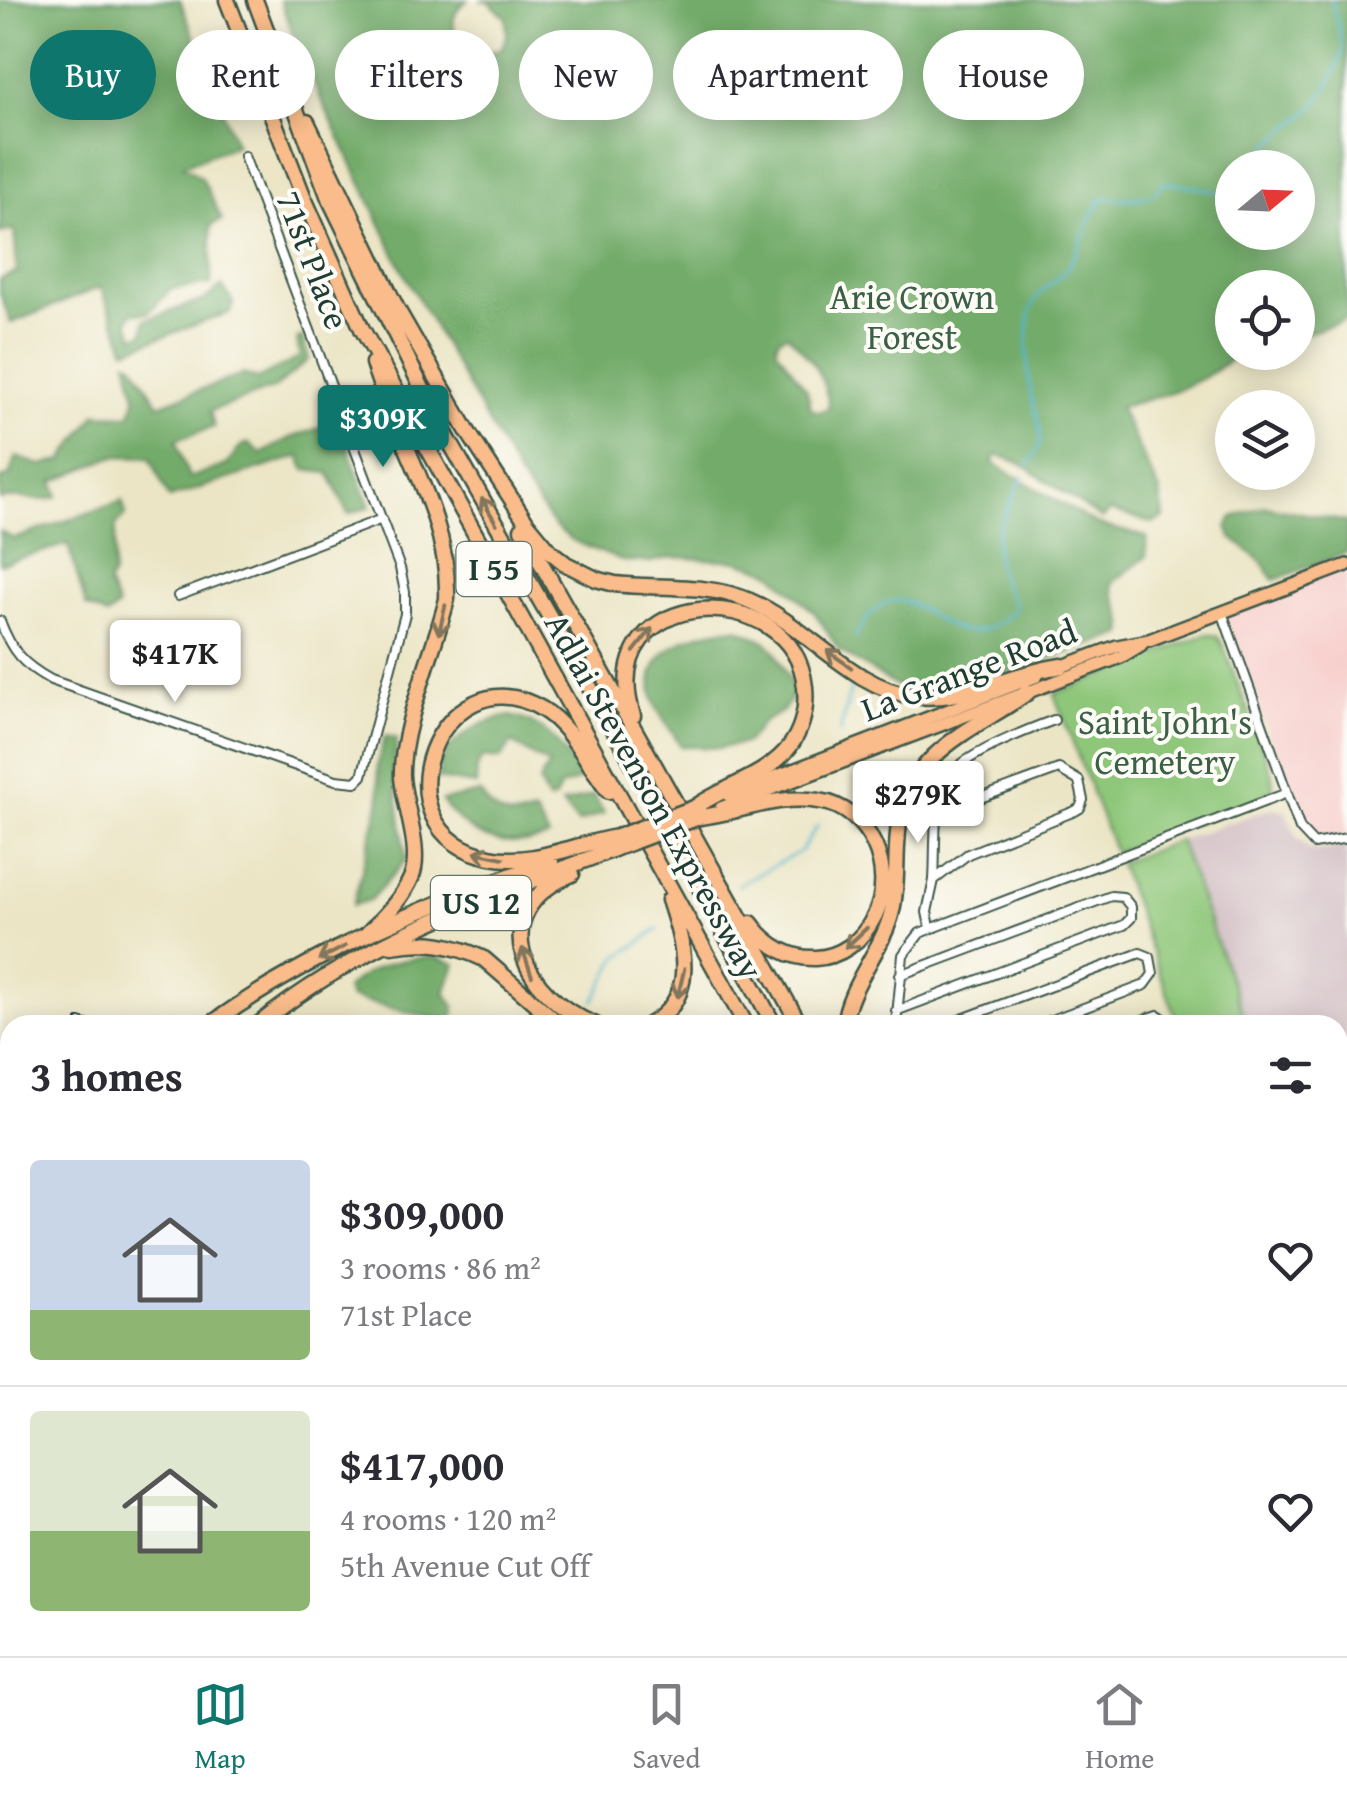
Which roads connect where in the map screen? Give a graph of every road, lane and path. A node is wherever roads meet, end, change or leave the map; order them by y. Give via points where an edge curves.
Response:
1 (227, 0) edge
2 (256, 0) edge
3 (267, 30) edge
4 (300, 120) edge
5 (306, 120) edge
6 (244, 156) dead end
7 (362, 329) junction
8 (468, 432) junction
9 (382, 519) junction
10 (1347, 566) edge
11 (178, 596) dead end
12 (1222, 612) junction
13 (0, 621) edge
14 (1149, 640) junction
15 (1062, 666) junction
16 (1028, 692) junction
17 (1054, 720) dead end
18 (653, 762) junction
19 (1287, 793) junction
20 (720, 804) junction
21 (627, 809) junction
22 (696, 812) junction
23 (937, 814) junction
24 (1347, 838) edge
25 (590, 853) junction
26 (705, 857) junction
27 (655, 862) junction
28 (934, 880) junction
29 (930, 927) junction
30 (368, 943) junction
31 (900, 975) junction
32 (896, 1011) junction
33 (223, 1015) edge
34 (271, 1015) edge
35 (548, 1015) edge
36 (576, 1015) edge
37 (663, 1015) edge
38 (740, 1015) edge
39 (769, 1015) edge
40 (794, 1015) edge
41 (848, 1015) edge
42 (896, 1015) edge
43 (973, 1015) edge
44 (1064, 1015) edge

1 - 7 highway, Adlai Stevenson Expressway / I 55
2 - 3 highway, Adlai Stevenson Expressway / I 55
39 -> 4 highway, Adlai Stevenson Expressway / I 55 via 439,423 329,198
5 - 8 highway via 397,310
6 - 9 street, 71st Place
7 - 21 highway, Adlai Stevenson Expressway / I 55
7 -> 30 highway via 438,523 448,577 402,776 414,872
15 -> 8 highway via 955,696 902,694 872,682 768,609 738,596 596,580 539,539
8 - 18 highway
9 - 11 street
9 - 13 street, 71st Place via 400,568 405,614 366,766 356,782 51,680 27,667
10 - 12 main road, La Grange Road
12 - 14 main road, La Grange Road
12 - 19 street
14 - 15 main road, La Grange Road
14 - 16 main road, La Grange Road
15 - 20 main road, La Grange Road
16 - 20 main road, La Grange Road
16 - 41 highway via 969,726 922,766 900,814 892,912
17 - 23 street via 955,770 945,780
18 -> 20 highway via 628,693 638,642 668,617 696,608 752,618 778,636 798,664 804,714 792,744
18 - 26 highway
19 - 24 street via 1314,844
19 - 29 street
20 - 22 highway
20 - 22 highway
20 -> 26 highway via 794,798 842,808 866,828 878,854 877,911 844,950 798,958 760,936
25 -> 21 highway via 503,859 452,839 429,806 425,786 437,735 480,702 498,698 539,706
21 - 27 highway, Adlai Stevenson Expressway / I 55
22 - 25 highway, US 12, bridge
23 - 28 street
23 - 28 street via 1059,769 1078,781 1083,800 1075,811 968,854
25 - 30 highway, US 12 via 468,890
36 -> 25 highway via 541,990 521,942 542,892
26 - 40 highway
27 -> 37 highway via 685,966 677,999
27 - 38 highway, Adlai Stevenson Expressway / I 55
28 - 29 street
29 - 31 street via 908,946
30 -> 33 highway, US 12 via 299,969
30 - 34 highway, US 12
30 - 35 highway via 437,942 469,952
31 - 32 street
31 - 32 street via 1111,896 1123,897 1132,910 1124,925
32 - 42 street
43 - 44 street via 1140,953 1150,958 1153,974 1145,984

